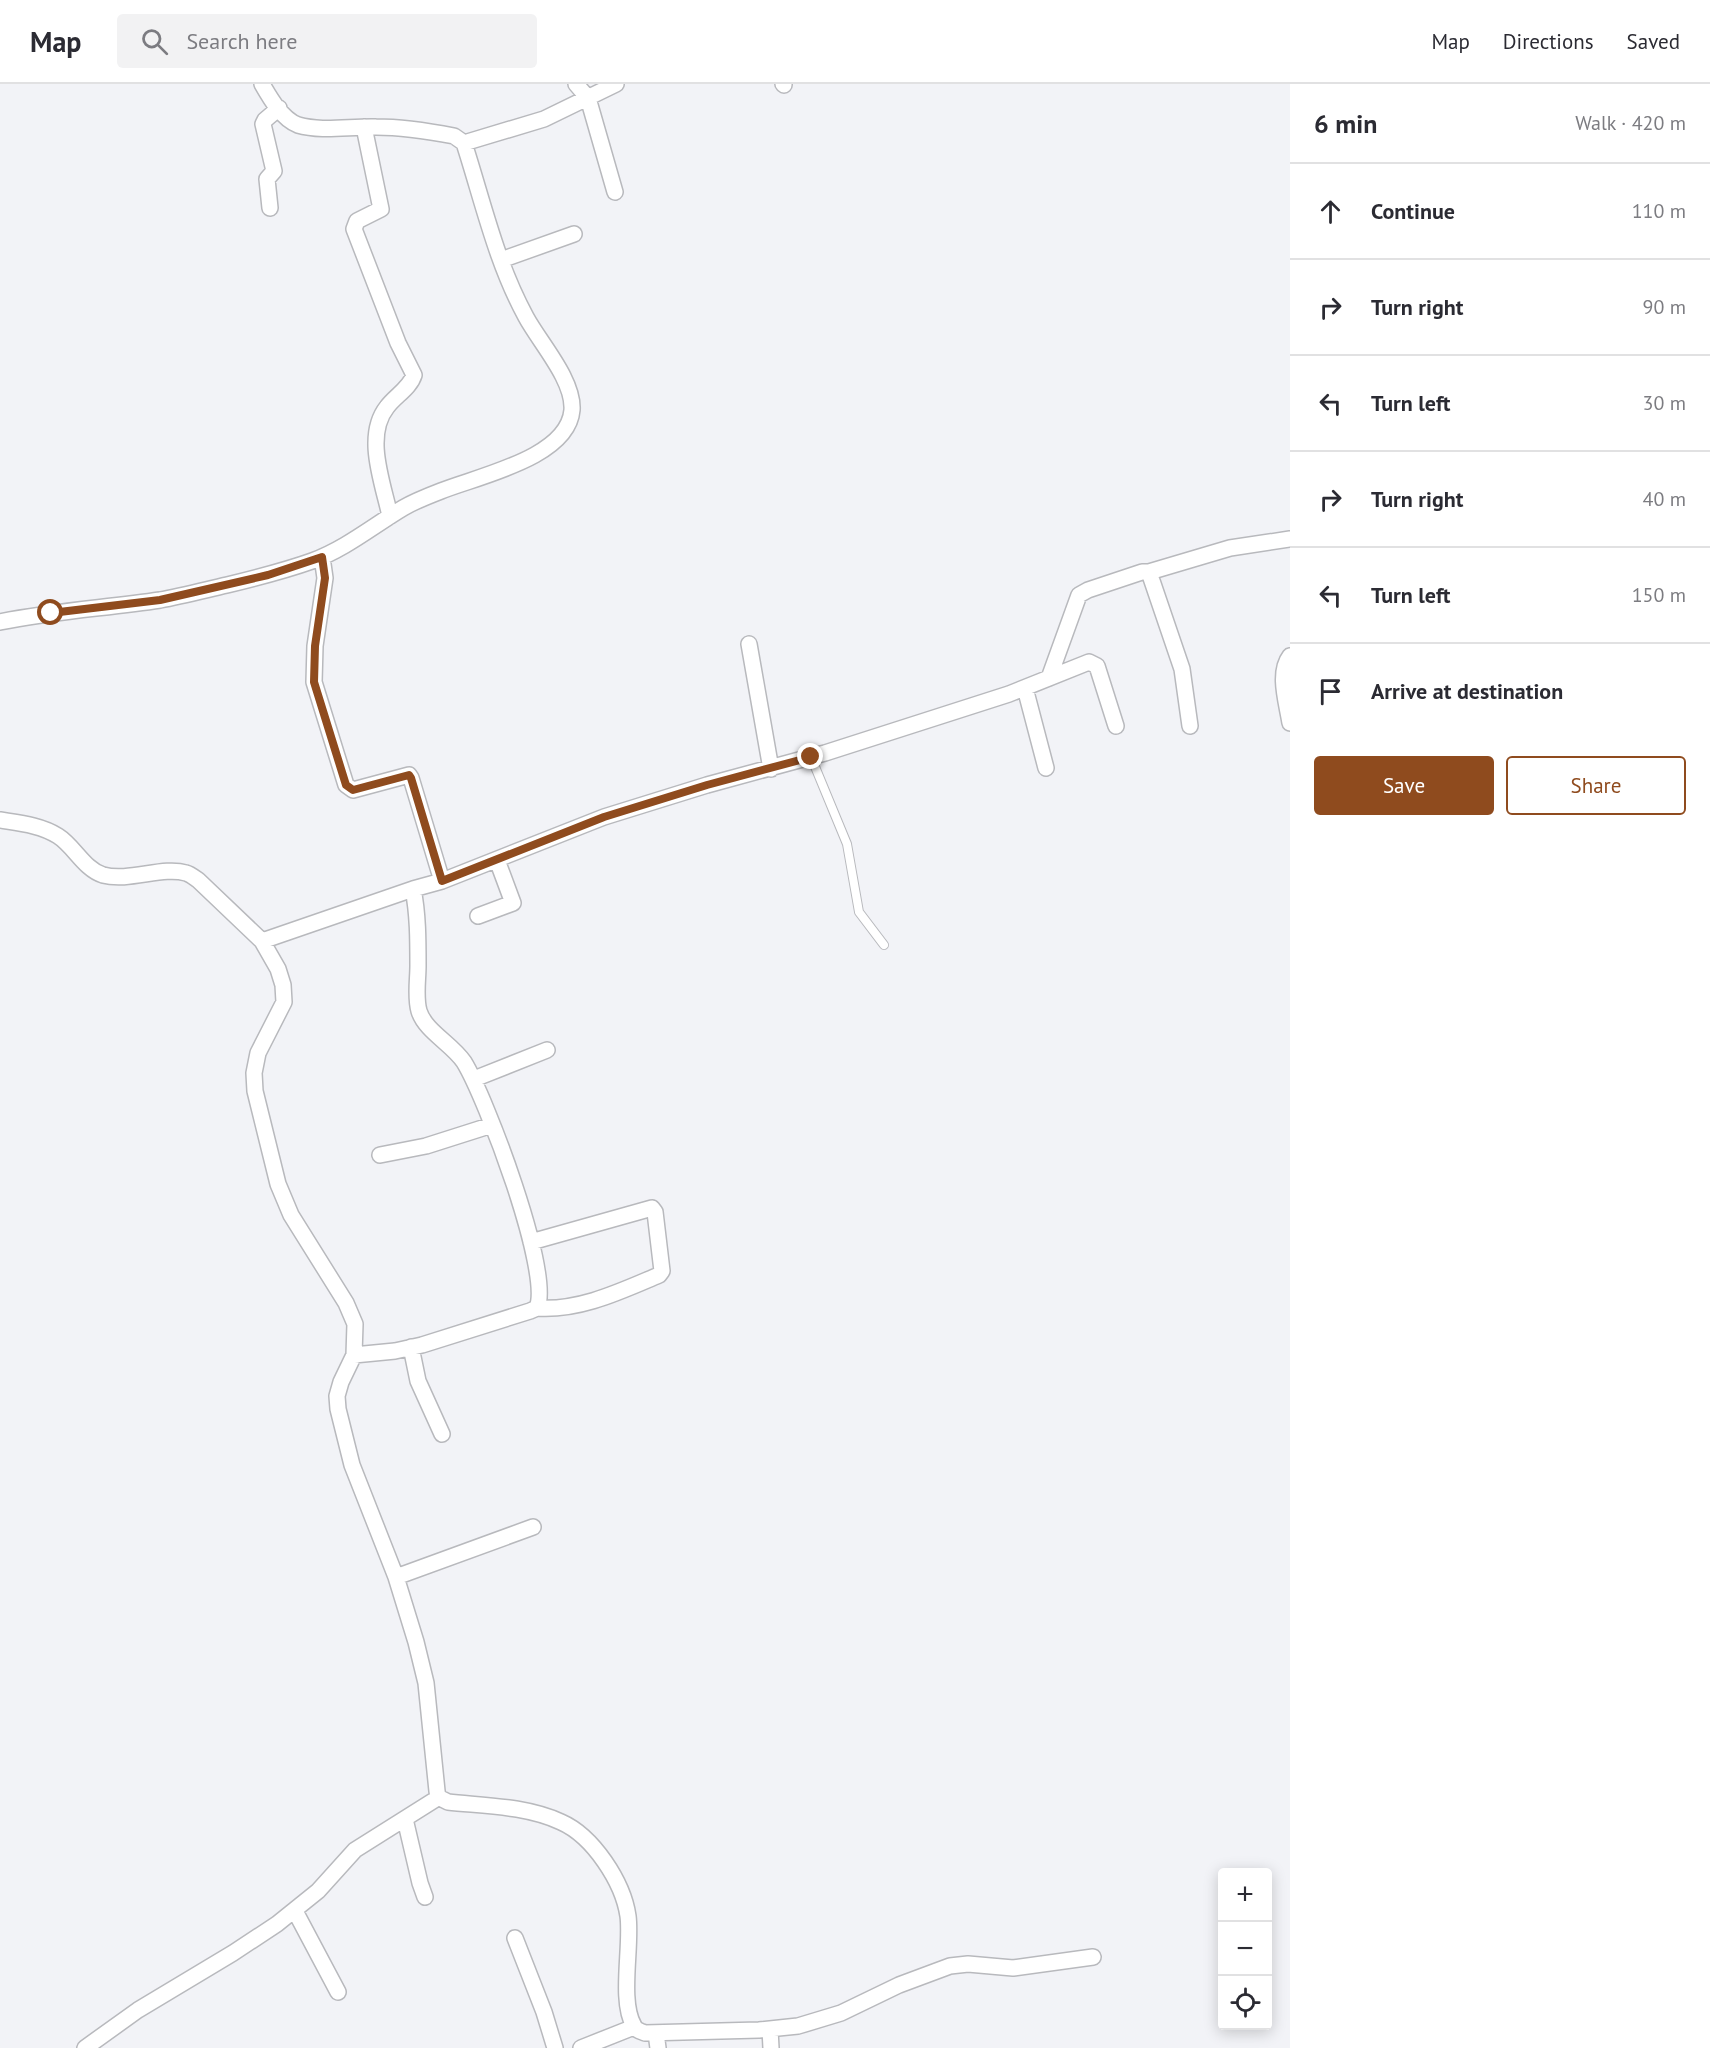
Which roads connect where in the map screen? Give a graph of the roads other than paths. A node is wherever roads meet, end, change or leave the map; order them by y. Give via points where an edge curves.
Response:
1 (262, 84) edge
2 (576, 84) edge
3 (616, 84) edge
4 (588, 98) junction
5 (279, 108) junction
6 (364, 127) junction
7 (464, 143) junction
8 (615, 192) dead end
9 (270, 208) dead end
10 (574, 234) dead end
11 (501, 260) junction
12 (390, 516) junction
13 (1290, 539) edge
14 (322, 557) junction
15 (1149, 572) junction
16 (0, 622) edge
17 (749, 644) dead end
18 (1290, 656) edge
19 (1049, 678) junction
20 (1025, 688) junction
21 (1290, 723) edge
22 (1116, 726) dead end
23 (1190, 726) dead end
24 (811, 757) junction
25 (1046, 768) dead end
26 (771, 769) junction
27 (0, 820) edge
28 (497, 860) junction
29 (442, 881) junction
30 (413, 889) junction
31 (478, 916) dead end
32 (261, 941) junction
33 (884, 945) dead end
34 (547, 1050) dead end
35 (474, 1079) junction
36 (492, 1125) junction
37 (380, 1155) dead end
38 (531, 1242) junction
39 (537, 1308) junction
40 (411, 1347) junction
41 (354, 1355) junction
42 (442, 1434) dead end
43 (533, 1527) dead end
44 (396, 1577) junction
45 (438, 1797) junction
46 (405, 1819) junction
47 (425, 1897) dead end
48 (295, 1911) junction
49 (515, 1938) dead end
50 (1093, 1957) dead end
51 (338, 1992) dead end
52 (634, 2027) junction
53 (770, 2029) junction
54 (657, 2040) edge
55 (86, 2048) edge
56 (555, 2048) edge
57 (581, 2048) edge
58 (771, 2048) edge

1 - 5 street
2 - 4 street
3 - 4 street
4 - 7 street via 544,119
4 - 8 street
5 - 6 street via 296,124 317,128
5 - 9 street via 263,124 274,171 267,179
6 - 7 street via 412,129 454,136
6 - 12 street via 381,206 380,211 357,221 354,229 414,375 386,407 375,435
7 - 11 street
10 - 11 street
11 - 12 street via 526,318 566,382 572,398 568,426 558,440 540,452 442,490
12 - 14 street
13 - 15 street via 1230,548
14 - 16 street via 268,575 160,600
14 - 29 street via 325,578 314,682 346,785 353,790 409,775
15 - 19 street via 1079,595
15 - 23 street via 1179,660
17 - 26 street
18 - 21 street via 1284,664 1283,676
19 - 20 street
19 - 22 street via 1094,663
20 - 24 street
20 - 25 street
24 - 26 street
24 - 33 lane via 847,844 859,912
26 - 28 street via 604,817
27 - 32 street via 41,828 58,836 100,874 128,877 186,873
28 - 29 street
28 - 31 street via 513,903
29 - 30 street
30 - 32 street
30 - 35 street via 418,928 418,1009 426,1024 462,1059
32 - 41 street via 278,969 284,1002 258,1053 255,1091 278,1184 291,1215 355,1324
34 - 35 street
35 - 36 street
36 - 37 street via 426,1146
36 - 38 street
38 - 39 street via 541,1293
38 - 39 street via 652,1208 656,1212 662,1271 659,1275 599,1299 551,1309
39 - 40 street
40 - 41 street
40 - 42 street via 418,1381
41 - 44 street via 341,1382 338,1408 352,1465
43 - 44 street
44 - 45 street via 426,1683
45 - 46 street
45 - 52 street via 448,1802 522,1810 562,1822 589,1840 610,1869 628,1915 627,1996
46 - 47 street
46 - 48 street via 355,1850
48 - 51 street
48 - 55 street via 138,2010
49 - 56 street
50 - 53 street via 1013,1968 950,1966 820,2020
52 - 54 street
52 - 57 street
53 - 54 street
53 - 58 street

